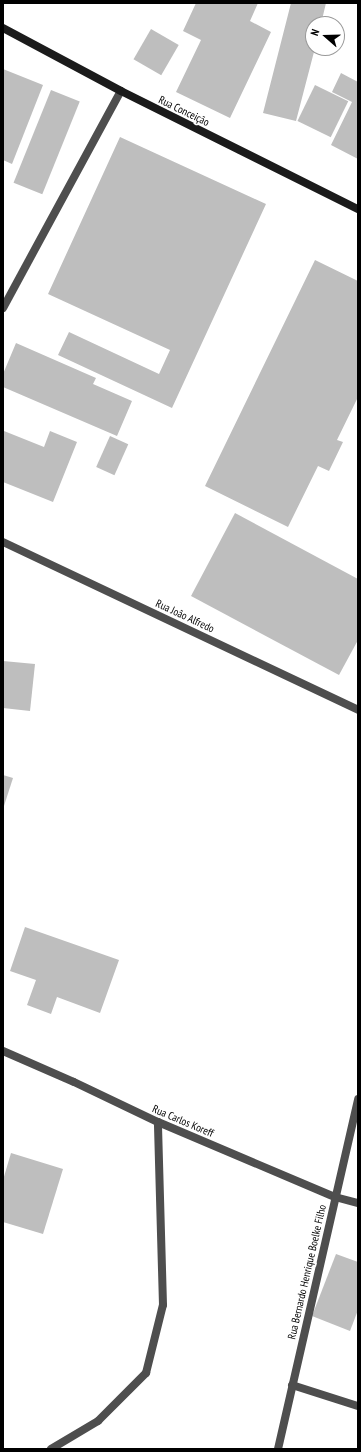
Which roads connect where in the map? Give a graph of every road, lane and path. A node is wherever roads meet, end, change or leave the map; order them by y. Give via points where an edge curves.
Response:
1 (3, 28) edge
2 (121, 91) junction
3 (358, 209) edge
4 (3, 308) edge
5 (3, 542) edge
6 (358, 710) edge
7 (3, 1051) edge
8 (358, 1099) edge
9 (158, 1122) junction
10 (335, 1196) junction
11 (358, 1202) edge
12 (292, 1385) junction
13 (358, 1406) edge
14 (52, 1449) edge
15 (278, 1449) edge

1 - 2 main road, Rua Conceição
2 - 3 main road, Rua Conceição
2 - 4 street
5 - 6 street, Rua João Alfredo
7 - 9 street, Rua Carlos Koreff
8 - 10 street, Rua Bernardo Henrique Boelke Filho
9 - 10 street, Rua Carlos Koreff
9 - 14 street via 163,1305 146,1374 98,1421
10 - 11 street, Rua Carlos Koreff
10 - 12 street, Rua Bernardo Henrique Boelke Filho
12 - 13 street
12 - 15 street, Rua Bernardo Henrique Boelke Filho

